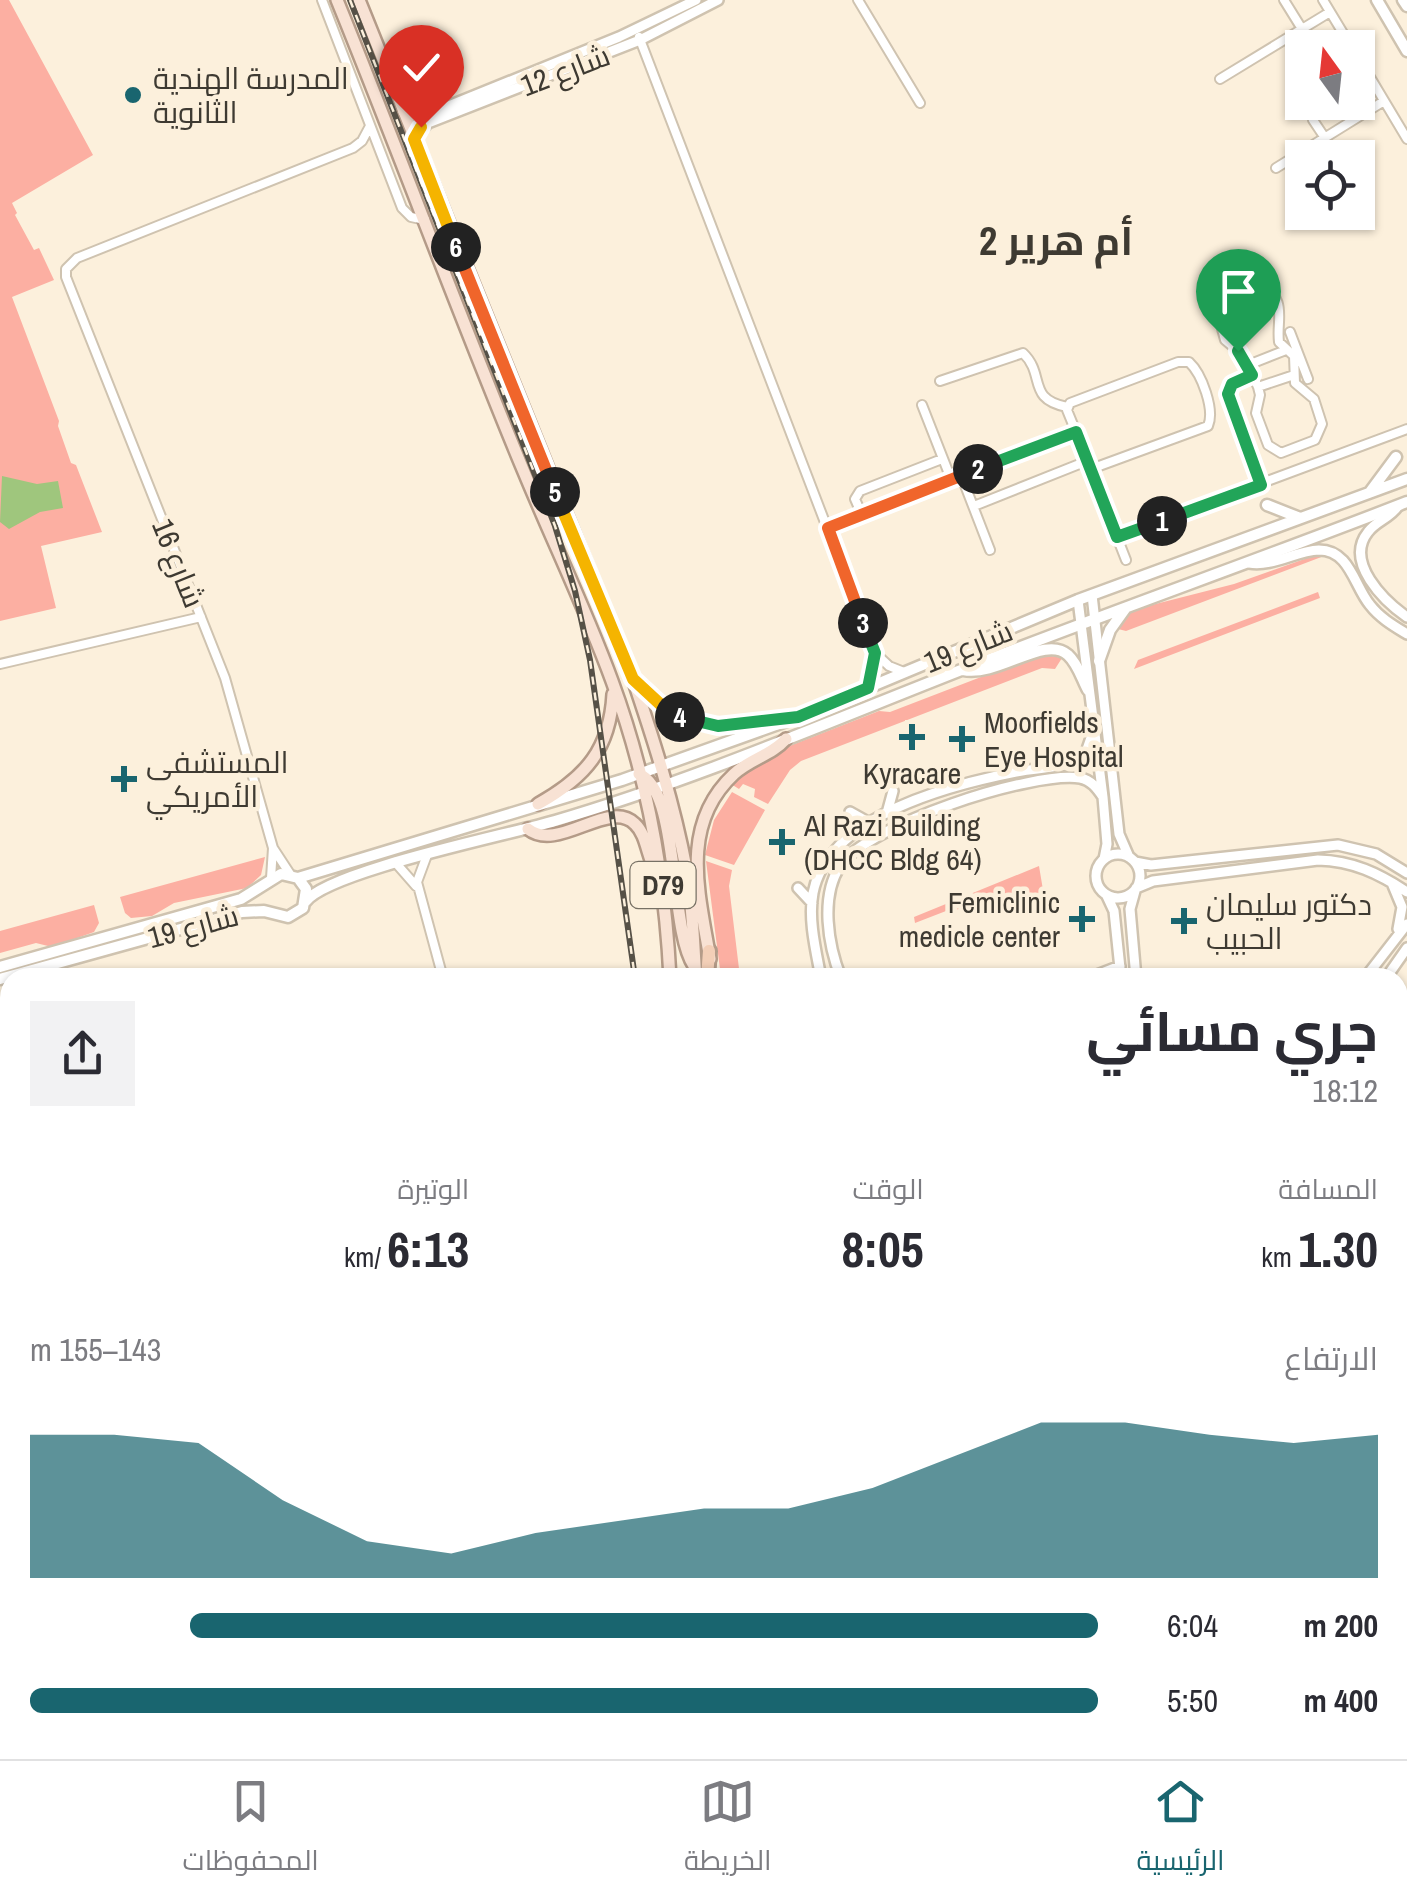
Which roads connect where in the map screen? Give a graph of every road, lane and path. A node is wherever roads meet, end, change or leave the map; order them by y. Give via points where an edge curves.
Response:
1 (322, 0) edge
2 (338, 0) edge
3 (359, 0) edge
4 (696, 0) edge
5 (718, 0) edge
6 (858, 0) edge
7 (1284, 0) edge
8 (1323, 0) edge
9 (1376, 0) edge
10 (1330, 12) junction
11 (1302, 28) junction
12 (636, 29) junction
13 (1341, 30) edge
14 (640, 40) junction
15 (1407, 51) edge
16 (1220, 79) dead end
17 (1375, 86) edge
18 (1384, 101) junction
19 (920, 103) dead end
20 (403, 112) junction
21 (1313, 120) dead end
22 (370, 126) junction
23 (1326, 138) junction
24 (414, 139) junction
25 (1407, 139) edge
26 (353, 148) junction
27 (379, 154) junction
28 (1276, 168) dead end
29 (426, 220) junction
30 (1290, 332) dead end
31 (1286, 350) junction
32 (1298, 359) junction
33 (1248, 365) junction
34 (1252, 375) junction
35 (1294, 375) junction
36 (1308, 379) dead end
37 (940, 381) dead end
38 (1258, 387) junction
39 (922, 405) dead end
40 (1067, 406) junction
41 (1407, 429) edge
42 (1076, 432) junction
43 (1396, 456) dead end
44 (942, 459) junction
45 (1089, 465) junction
46 (956, 477) junction
47 (1407, 479) edge
48 (1261, 485) junction
49 (1370, 493) junction
50 (1402, 504) edge
51 (1267, 505) dead end
52 (974, 506) junction
53 (862, 515) junction
54 (1301, 518) junction
55 (828, 528) junction
56 (1117, 537) junction
57 (990, 550) dead end
58 (1126, 560) dead end
59 (1249, 563) junction
60 (1092, 595) junction
61 (1078, 600) junction
62 (1128, 606) junction
63 (201, 617) junction
64 (1407, 617) edge
65 (1094, 618) junction
66 (1081, 624) junction
67 (1407, 634) edge
68 (875, 653) junction
69 (1099, 660) junction
70 (0, 664) edge
71 (962, 670) junction
72 (904, 672) junction
73 (633, 679) junction
74 (613, 684) junction
75 (868, 688) junction
76 (1088, 690) junction
77 (798, 717) junction
78 (1093, 732) junction
79 (786, 739) junction
80 (661, 766) junction
81 (639, 774) junction
82 (980, 780) junction
83 (655, 790) junction
84 (893, 791) dead end
85 (1103, 797) junction
86 (538, 804) junction
87 (850, 812) dead end
88 (934, 812) junction
89 (887, 813) junction
90 (868, 822) junction
91 (528, 829) junction
92 (272, 848) junction
93 (426, 856) junction
94 (1104, 859) junction
95 (1132, 860) junction
96 (395, 862) junction
97 (1407, 874) edge
98 (294, 876) junction
99 (662, 880) junction
100 (1390, 881) junction
101 (268, 883) junction
102 (798, 888) dead end
103 (1136, 889) junction
104 (418, 890) junction
105 (1407, 892) edge
106 (1107, 896) junction
107 (305, 902) junction
108 (812, 903) junction
109 (271, 912) junction
110 (1407, 924) edge
111 (1394, 940) junction
112 (708, 950) joint
113 (0, 967) edge
114 (39, 968) edge
115 (440, 968) edge
116 (669, 968) edge
117 (702, 968) edge
118 (704, 968) edge
119 (820, 968) edge
120 (838, 968) edge
121 (1121, 968) edge
122 (1135, 968) edge
123 (1373, 968) edge

1 - 22 street
2 - 29 main road, D79
3 - 20 main road, D79
4 - 12 street, شارع 12
5 - 14 street, شارع 12
6 - 19 street
7 - 11 street
8 - 10 street
9 - 15 main road
10 - 11 street
10 - 13 street
11 - 16 street
12 - 14 street
12 - 20 street, شارع 12 via 429,114
14 - 24 street, شارع 12 via 428,123
14 - 55 street
17 - 18 street
18 - 23 street
18 - 25 street
20 - 24 main road, D79
21 - 23 street
22 - 26 street
22 - 27 street
23 - 28 street
24 - 73 main road, D79
26 - 27 street
26 - 63 street, شارع 16 via 70,267 69,283
27 - 29 street via 402,208
29 - 74 main road, D79
30 - 32 street
31 - 32 street
31 - 33 street
31 - 33 street via 1278,338 1281,312 1268,289 1254,285 1225,294 1216,307 1224,337
32 - 35 street
32 - 36 street
33 - 34 street
34 - 38 street
34 - 48 street via 1232,384 1228,394
35 - 38 street
35 - 38 street via 1312,396 1322,430 1316,440 1286,452 1268,445 1256,414
37 - 40 street via 1023,353 1043,398
39 - 44 street
40 - 42 street
40 - 45 street via 1178,362 1190,362 1197,371 1208,426
41 - 48 street
42 - 45 street
42 - 46 street
43 - 49 main road
44 - 46 street
44 - 53 street via 858,492
45 - 52 street
45 - 56 street
46 - 52 street
46 - 53 street
47 - 49 main road, شارع 19
48 - 56 street
49 - 54 main road, شارع 19
50 - 59 main road, شارع 19
50 - 64 street via 1370,529 1361,549 1374,588
51 - 54 main road
52 - 57 street
53 - 55 street
54 - 60 main road, شارع 19
55 - 68 street
56 - 58 street
59 - 62 main road, شارع 19
59 - 67 street via 1319,550 1336,555 1372,608
60 - 61 main road, شارع 19
60 - 65 street
61 - 66 street
61 - 72 main road, شارع 19
62 - 65 main road, شارع 19
62 - 69 main road
63 - 70 street
63 - 92 street, شارع 16 via 240,724
65 - 66 main road, شارع 19
65 - 69 street
66 - 71 main road, شارع 19
66 - 76 street
68 - 72 street
68 - 75 street
69 - 95 street via 1119,834
71 - 76 main road via 988,671 1054,648 1072,660
71 - 79 main road, شارع 19
72 - 75 main road, شارع 19
73 - 77 main road via 668,710 702,724
73 - 80 main road, D79
74 - 81 main road, D79
74 - 86 main road via 610,726 596,756
75 - 77 main road, شارع 19
76 - 78 street
77 - 80 main road, شارع 19
78 - 82 street via 1078,762
78 - 85 street
79 - 83 main road, شارع 19
79 - 112 main road via 734,774 700,827 696,868
80 - 81 main road, شارع 19
80 - 83 main road, D79
81 - 83 main road, D79
81 - 86 main road, شارع 19
82 - 88 street via 979,789
82 - 89 street
83 - 91 main road, شارع 19
83 - 99 main road, D79
83 - 117 main road, D79 via 688,881
84 - 89 street
85 - 88 street via 1085,780 1065,778 1002,789
85 - 94 street
86 - 98 main road, شارع 19
87 - 90 street
88 - 120 street via 874,836 841,865 828,904
89 - 90 street
90 - 108 street via 829,856
91 - 93 main road, شارع 19
91 - 99 main road via 546,836 627,818 640,830
92 - 98 street, شارع 16
92 - 101 street, شارع 16
93 - 96 main road, شارع 19
93 - 104 street
94 - 95 street via 1116,854
94 - 106 street via 1096,877
95 - 97 street via 1151,865 1338,845 1376,854
95 - 103 street via 1140,875
96 - 104 street
96 - 107 main road, شارع 19 via 324,886
98 - 101 main road
98 - 107 main road via 306,889
99 - 116 main road, D79
100 - 103 street via 1356,864 1318,860 1154,881
100 - 105 street
100 - 111 street via 1402,906
101 - 109 main road via 264,901
101 - 113 main road, شارع 19 via 233,902
102 - 108 street
103 - 106 street via 1122,898
103 - 122 street via 1130,909
104 - 115 street
106 - 121 street
107 - 109 main road via 288,917
108 - 119 street
109 - 114 main road, شارع 19 via 232,914
110 - 111 street
111 - 123 street
112 - 118 highway

